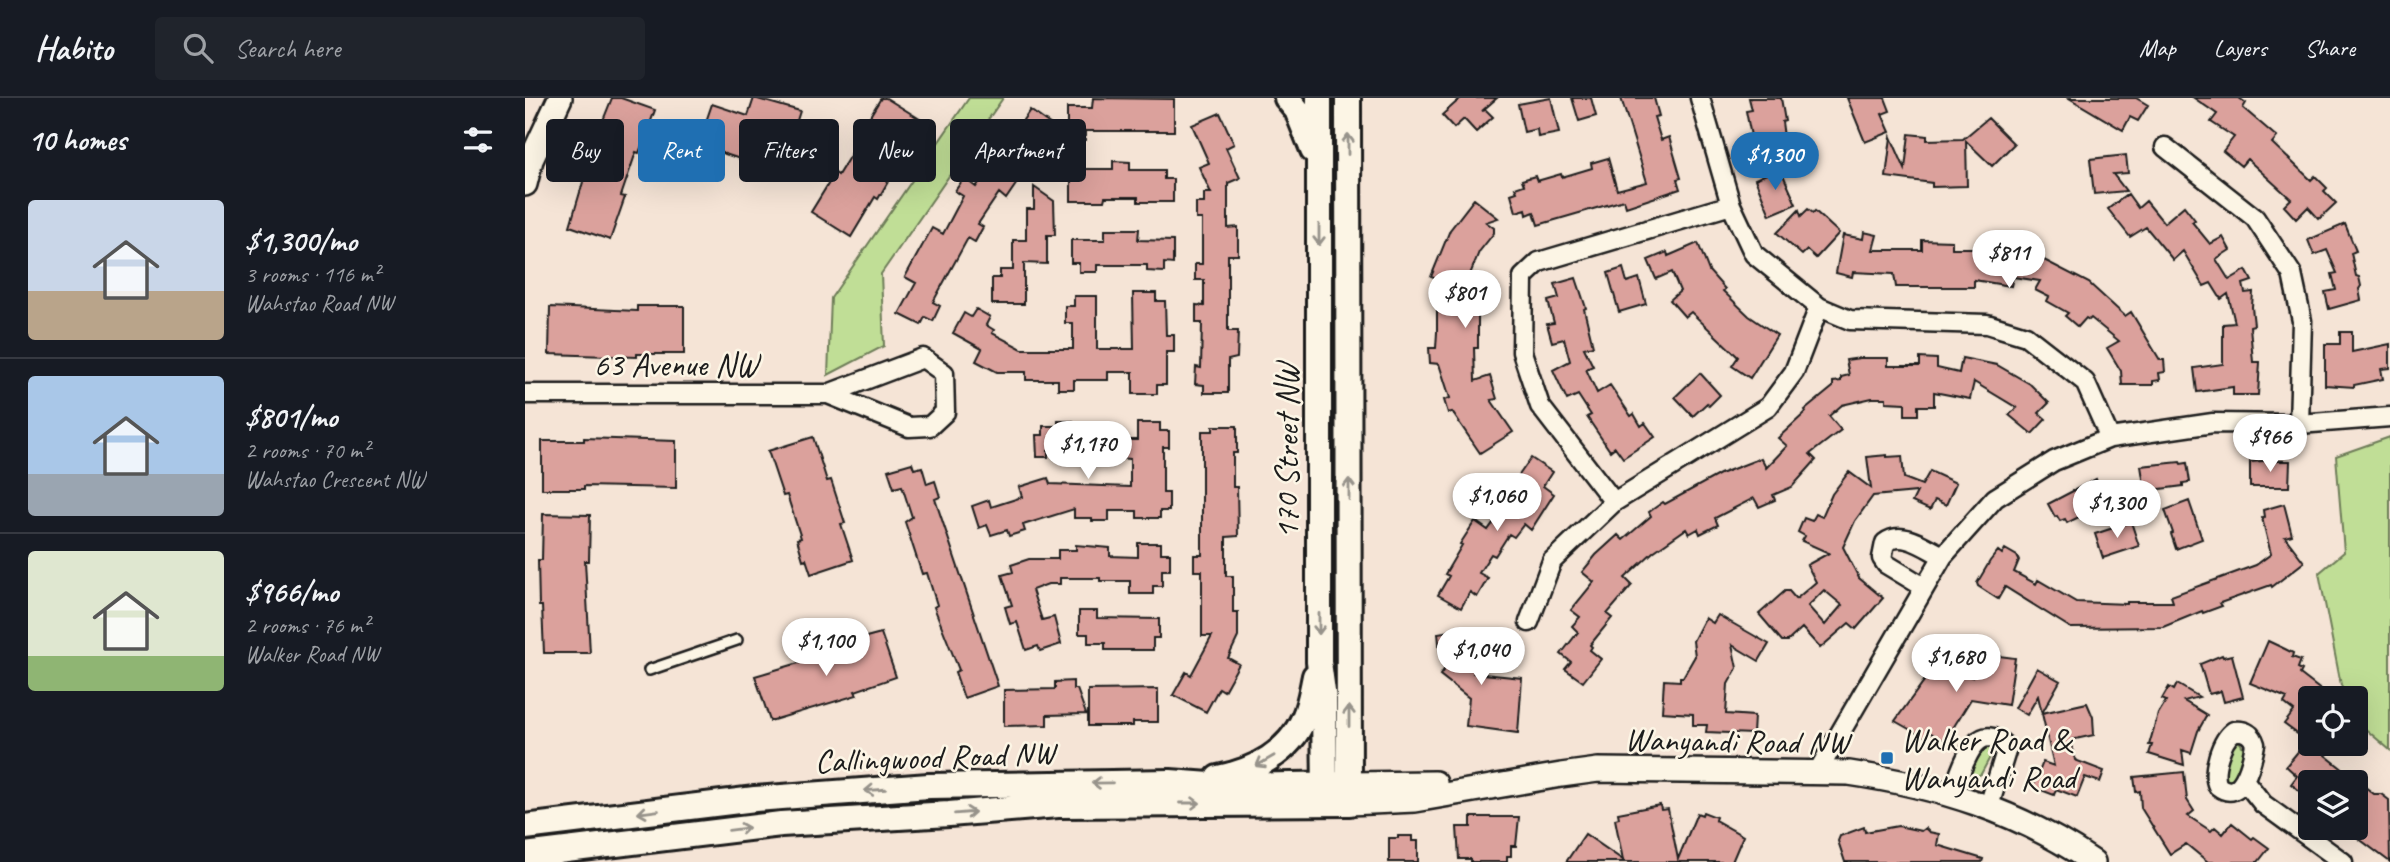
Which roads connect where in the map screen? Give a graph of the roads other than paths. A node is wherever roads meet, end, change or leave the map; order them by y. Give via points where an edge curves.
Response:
1 (560, 98) edge
2 (1287, 98) edge
3 (1319, 98) edge
4 (1348, 98) edge
5 (1700, 98) edge
6 (2165, 147) dead end
7 (1319, 167) junction
8 (525, 184) edge
9 (1731, 205) junction
10 (1819, 307) junction
11 (525, 394) edge
12 (828, 394) junction
13 (2390, 417) edge
14 (2299, 424) junction
15 (2110, 438) junction
16 (1614, 502) junction
17 (1943, 556) junction
18 (1924, 587) junction
19 (1529, 622) dead end
20 (737, 640) dead end
21 (1319, 662) junction
22 (649, 670) dead end
23 (1818, 771) junction
24 (2244, 780) dead end
25 (1170, 782) junction
26 (1337, 794) junction
27 (1952, 794) junction
28 (1989, 806) junction
29 (525, 827) edge
30 (525, 855) edge
31 (2093, 862) edge
32 (2343, 862) edge

1 - 8 street
2 - 7 main road via 1306,128
3 - 7 main road, 170 Street NW
26 -> 4 main road, 170 Street NW
5 - 9 street
6 - 14 street via 2255,218 2291,274 2302,321
7 -> 21 main road, 170 Street NW
9 - 10 street via 1753,254
9 - 16 street via 1539,262 1523,276 1521,352 1540,406
10 - 15 street via 1850,320 1987,324 2026,336 2085,382
10 - 16 street via 1794,372 1768,407
11 - 12 street, 63 Avenue NW
12 - 12 street, 63 Avenue NW via 909,427 930,426 945,412 944,373 923,358
13 - 14 street
14 - 15 street via 2213,423
15 - 17 street via 2054,461 1995,498
16 - 19 street via 1552,561
17 - 18 street
17 - 18 street via 1905,538 1885,543 1882,558 1886,564
18 - 23 street
20 - 22 lane
21 -> 25 main road via 1305,717 1282,749 1257,766 1221,777
21 - 26 main road, 170 Street NW
23 - 26 street, Wanyandi Road NW via 1610,770 1415,800
23 - 27 street, Wanyandi Road NW via 1882,778
24 - 32 street via 2263,804
25 - 26 main road, Callingwood Road NW
25 -> 29 main road, Callingwood Road NW via 916,787 755,799
30 -> 26 main road, Callingwood Road NW via 781,824 1058,805
27 - 28 street, Wanyandi Road NW
27 - 28 street via 1975,743 1986,736 1998,738 2007,748
28 - 31 street, Wanyandi Road NW via 2064,842

